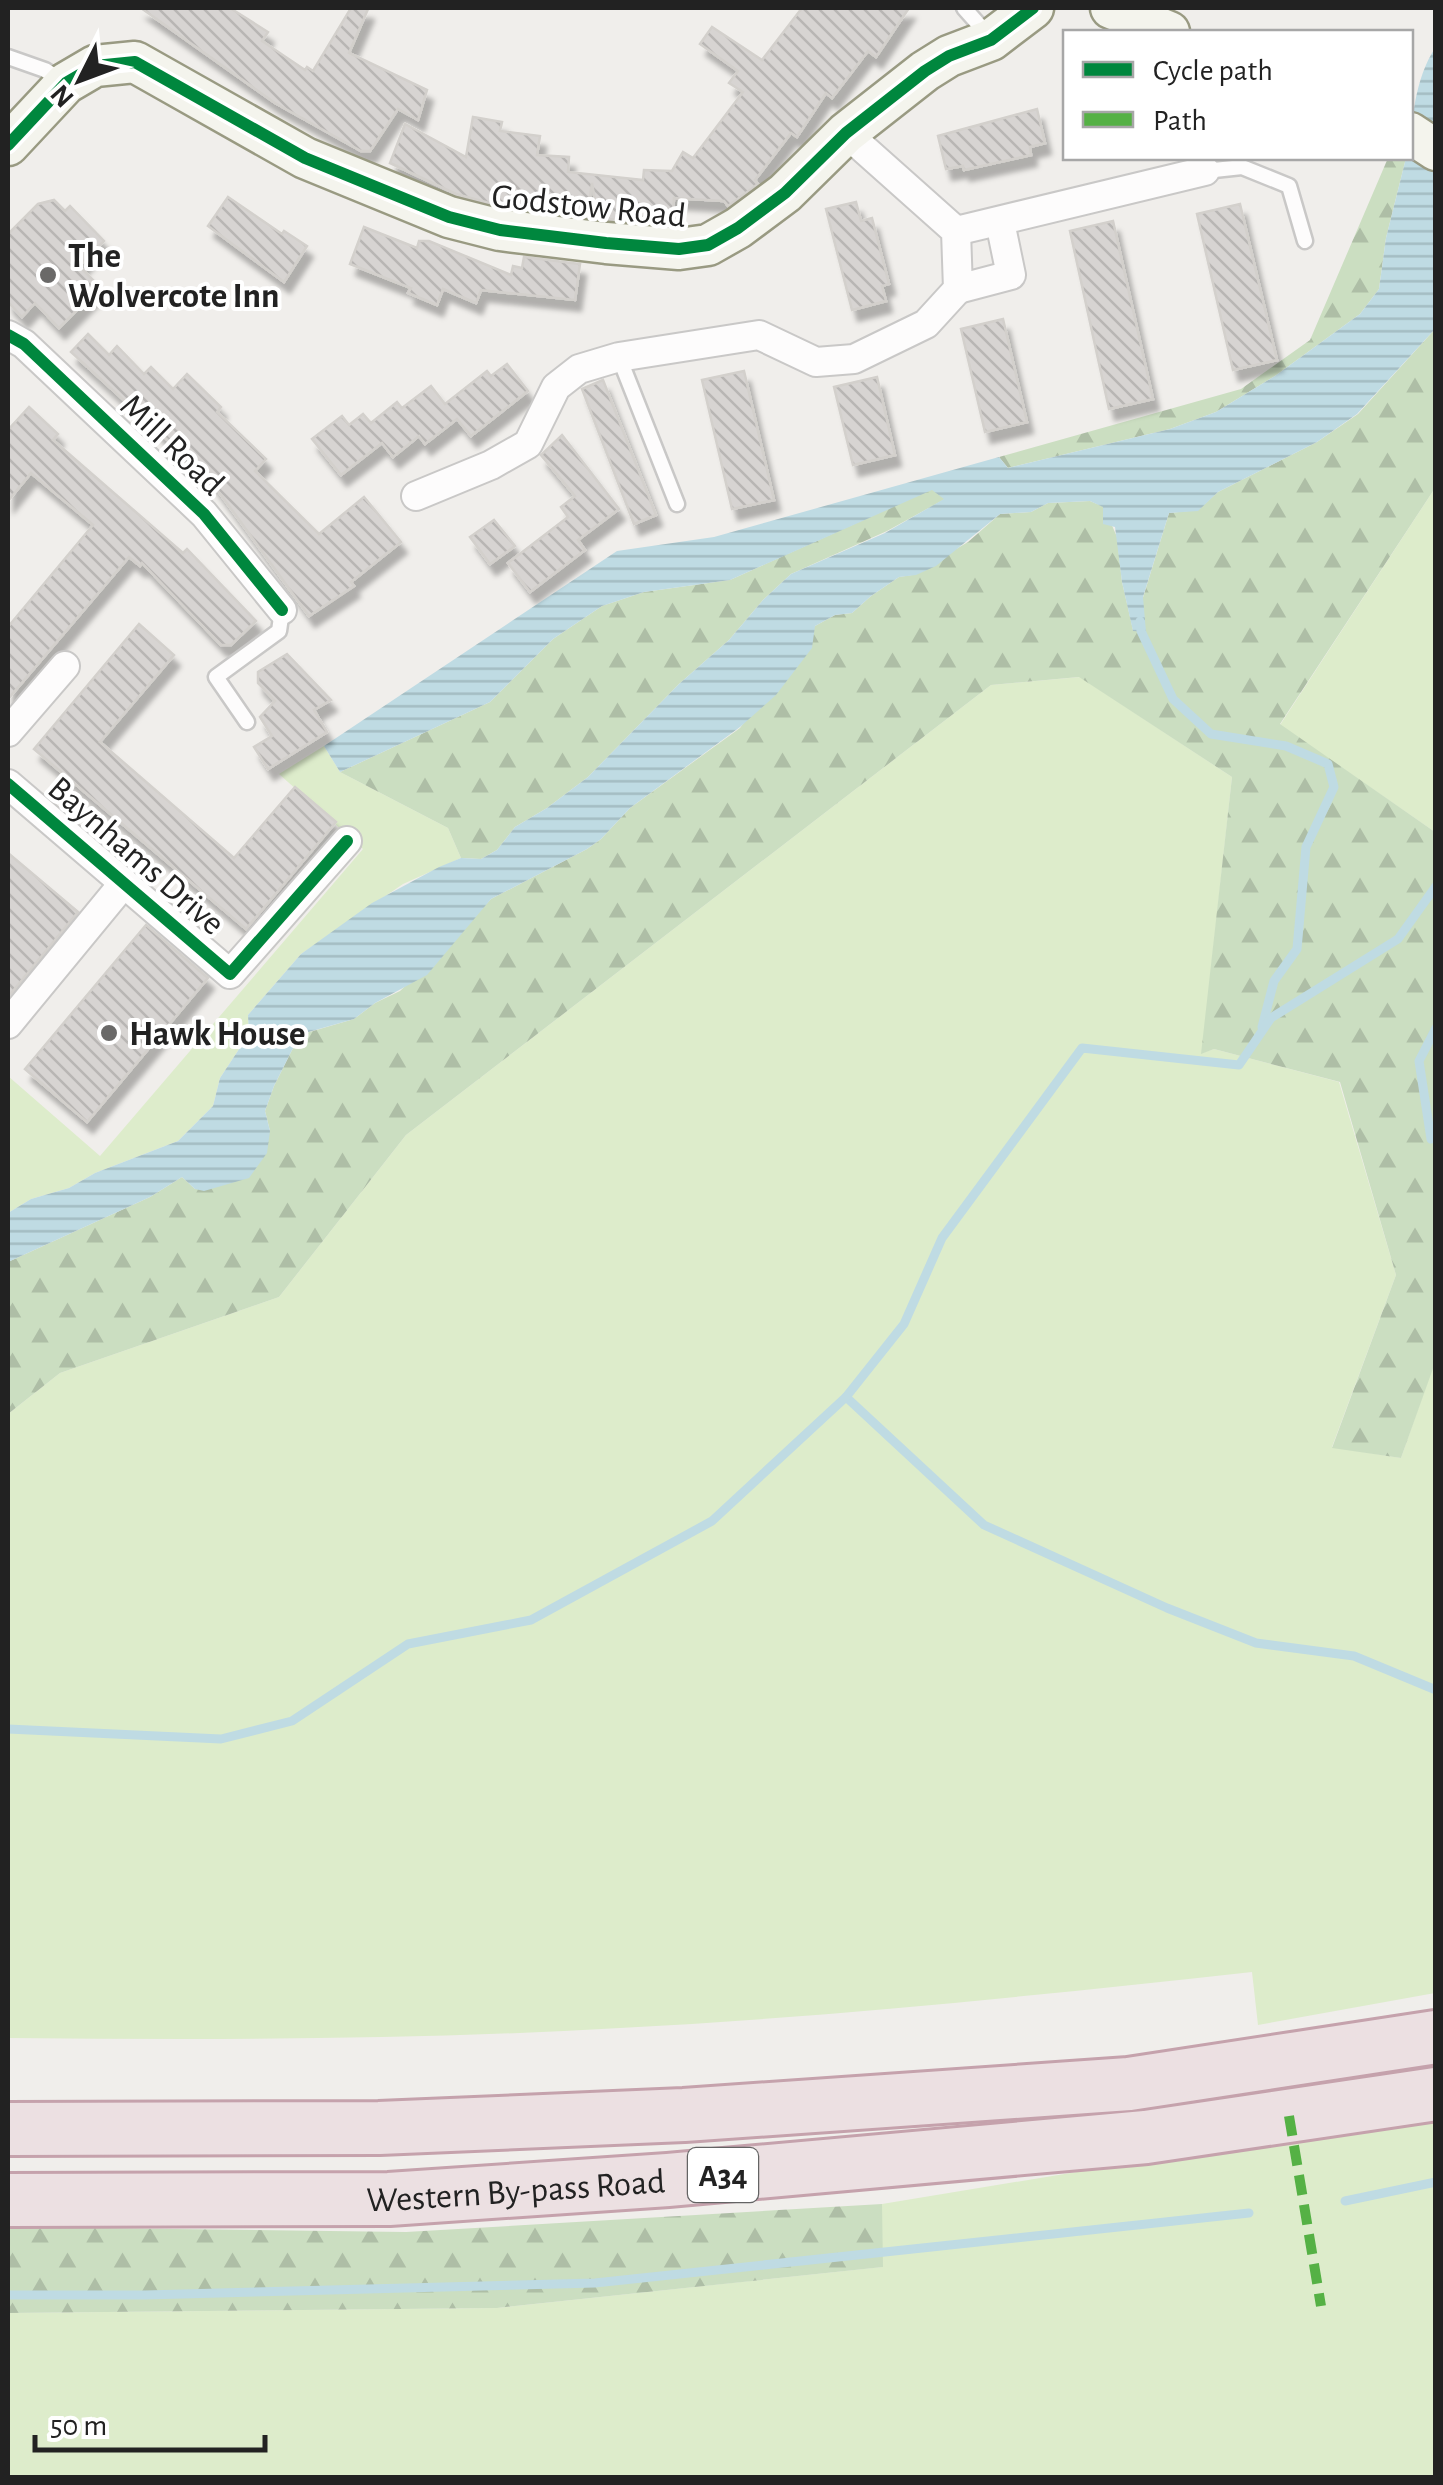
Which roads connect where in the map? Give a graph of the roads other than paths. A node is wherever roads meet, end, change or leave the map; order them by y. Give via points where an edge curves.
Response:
1 (964, 8) edge
2 (1034, 8) edge
3 (1111, 8) edge
4 (1164, 30) edge
5 (991, 40) junction
6 (8, 58) edge
7 (66, 84) junction
8 (846, 133) junction
9 (1413, 135) edge
10 (8, 144) edge
11 (1436, 150) edge
12 (1205, 171) joint
13 (1000, 222) junction
14 (956, 232) junction
15 (1306, 241) dead end
16 (958, 289) junction
17 (8, 335) edge
18 (619, 357) junction
19 (416, 496) dead end
20 (677, 504) dead end
21 (282, 610) joint
22 (65, 666) dead end
23 (247, 722) dead end
24 (8, 732) edge
25 (8, 784) edge
26 (346, 841) dead end
27 (124, 883) junction
28 (8, 1024) edge
29 (1436, 2037) edge
30 (1436, 2094) edge
31 (8, 2129) edge
32 (8, 2200) edge

1 - 5 lane
2 - 5 street, Godstow Road
3 - 4 street
5 - 8 street, Godstow Road via 924,71
6 - 7 lane
7 - 8 street, Godstow Road via 95,66 135,62 305,158 450,217 500,230 679,249 708,245 738,228
7 - 10 street, Godstow Road
8 - 14 street
9 - 11 street
12 - 13 street
12 - 15 lane via 1242,166 1289,186
13 - 14 street
13 - 16 street via 1010,275
14 - 16 street
16 - 18 street via 926,324 854,359 816,362 759,335
17 - 21 street, Mill Road via 204,514
18 - 19 street via 578,369 556,387 528,444
18 - 20 lane
21 - 23 lane, Mill Road via 278,631 216,678
22 - 24 street
25 - 27 street, Baynhams Drive
26 - 27 street, Baynhams Drive via 230,974
27 - 28 street, Baynhams Drive
29 - 31 highway, Western By-pass Road / A34 via 1129,2084 684,2115 379,2128
30 - 32 highway, Western By-pass Road / A34 via 1146,2137 668,2180 389,2199

